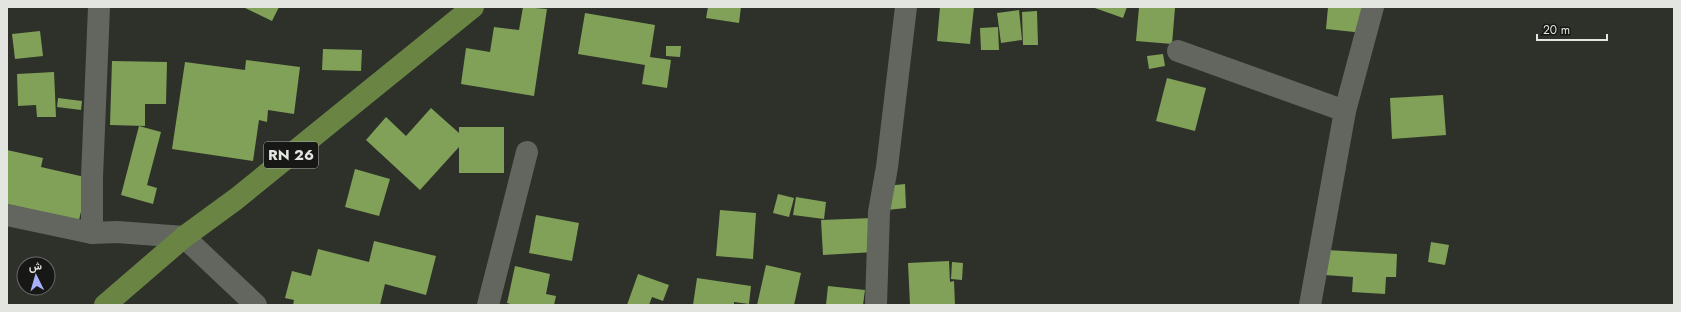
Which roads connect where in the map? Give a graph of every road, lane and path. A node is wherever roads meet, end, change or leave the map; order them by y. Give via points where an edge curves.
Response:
1 (99, 7) edge
2 (472, 7) edge
3 (906, 7) edge
4 (1373, 7) edge
5 (1178, 50) dead end
6 (1345, 111) junction
7 (527, 152) dead end
8 (7, 215) edge
9 (92, 232) junction
10 (184, 237) junction
11 (107, 304) edge
12 (256, 305) edge
13 (488, 305) edge
14 (876, 305) edge
15 (1310, 305) edge

1 - 9 street
2 - 10 main road, RN 26 via 236,199
3 - 14 street via 887,167 879,212
4 - 6 street
5 - 6 street
6 - 15 street
7 - 13 street
8 - 9 street
9 - 10 street
10 - 11 main road, RN 26
10 - 12 street

